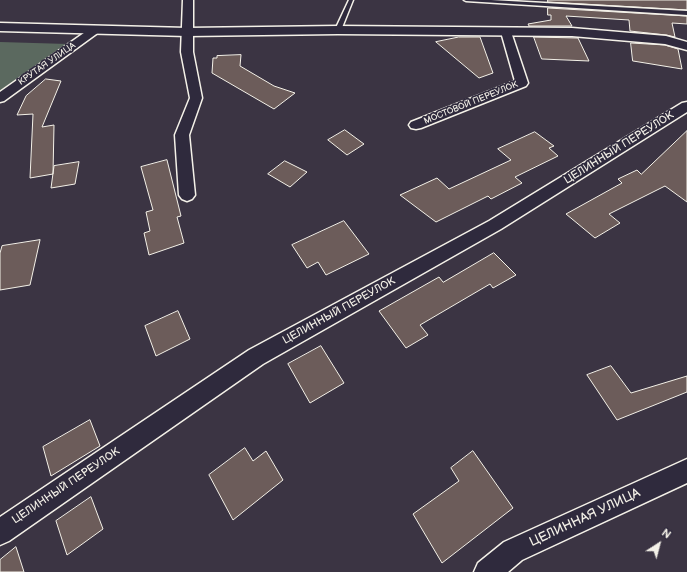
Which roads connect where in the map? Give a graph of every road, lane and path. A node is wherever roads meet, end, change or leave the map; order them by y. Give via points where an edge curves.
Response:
1 (188, 0) edge
2 (351, 0) edge
3 (466, 0) edge
4 (687, 13) edge
5 (0, 27) edge
6 (95, 30) junction
7 (338, 30) junction
8 (187, 32) junction
9 (506, 32) junction
10 (687, 46) edge
11 (0, 98) edge
12 (687, 106) edge
13 (416, 125) dead end
14 (187, 195) dead end
15 (687, 471) edge
16 (0, 532) edge
17 (487, 572) edge

1 - 8 street
2 - 7 lane
3 - 4 lane
5 - 6 street
6 - 8 street
6 - 11 street, КРУТАЯ УЛИЦА
7 - 8 street
7 - 9 street
8 - 14 street via 187,52 196,98 182,135
9 - 10 street via 572,32 666,40
9 - 13 street, МОСТОВОЙ ПЕРЕУЛОК via 522,83
12 - 16 street, ЦЕЛИННЫЙ ПЕРЕУЛОК via 495,224 256,357
15 - 17 street, ЦЕЛИННАЯ УЛИЦА via 512,551

